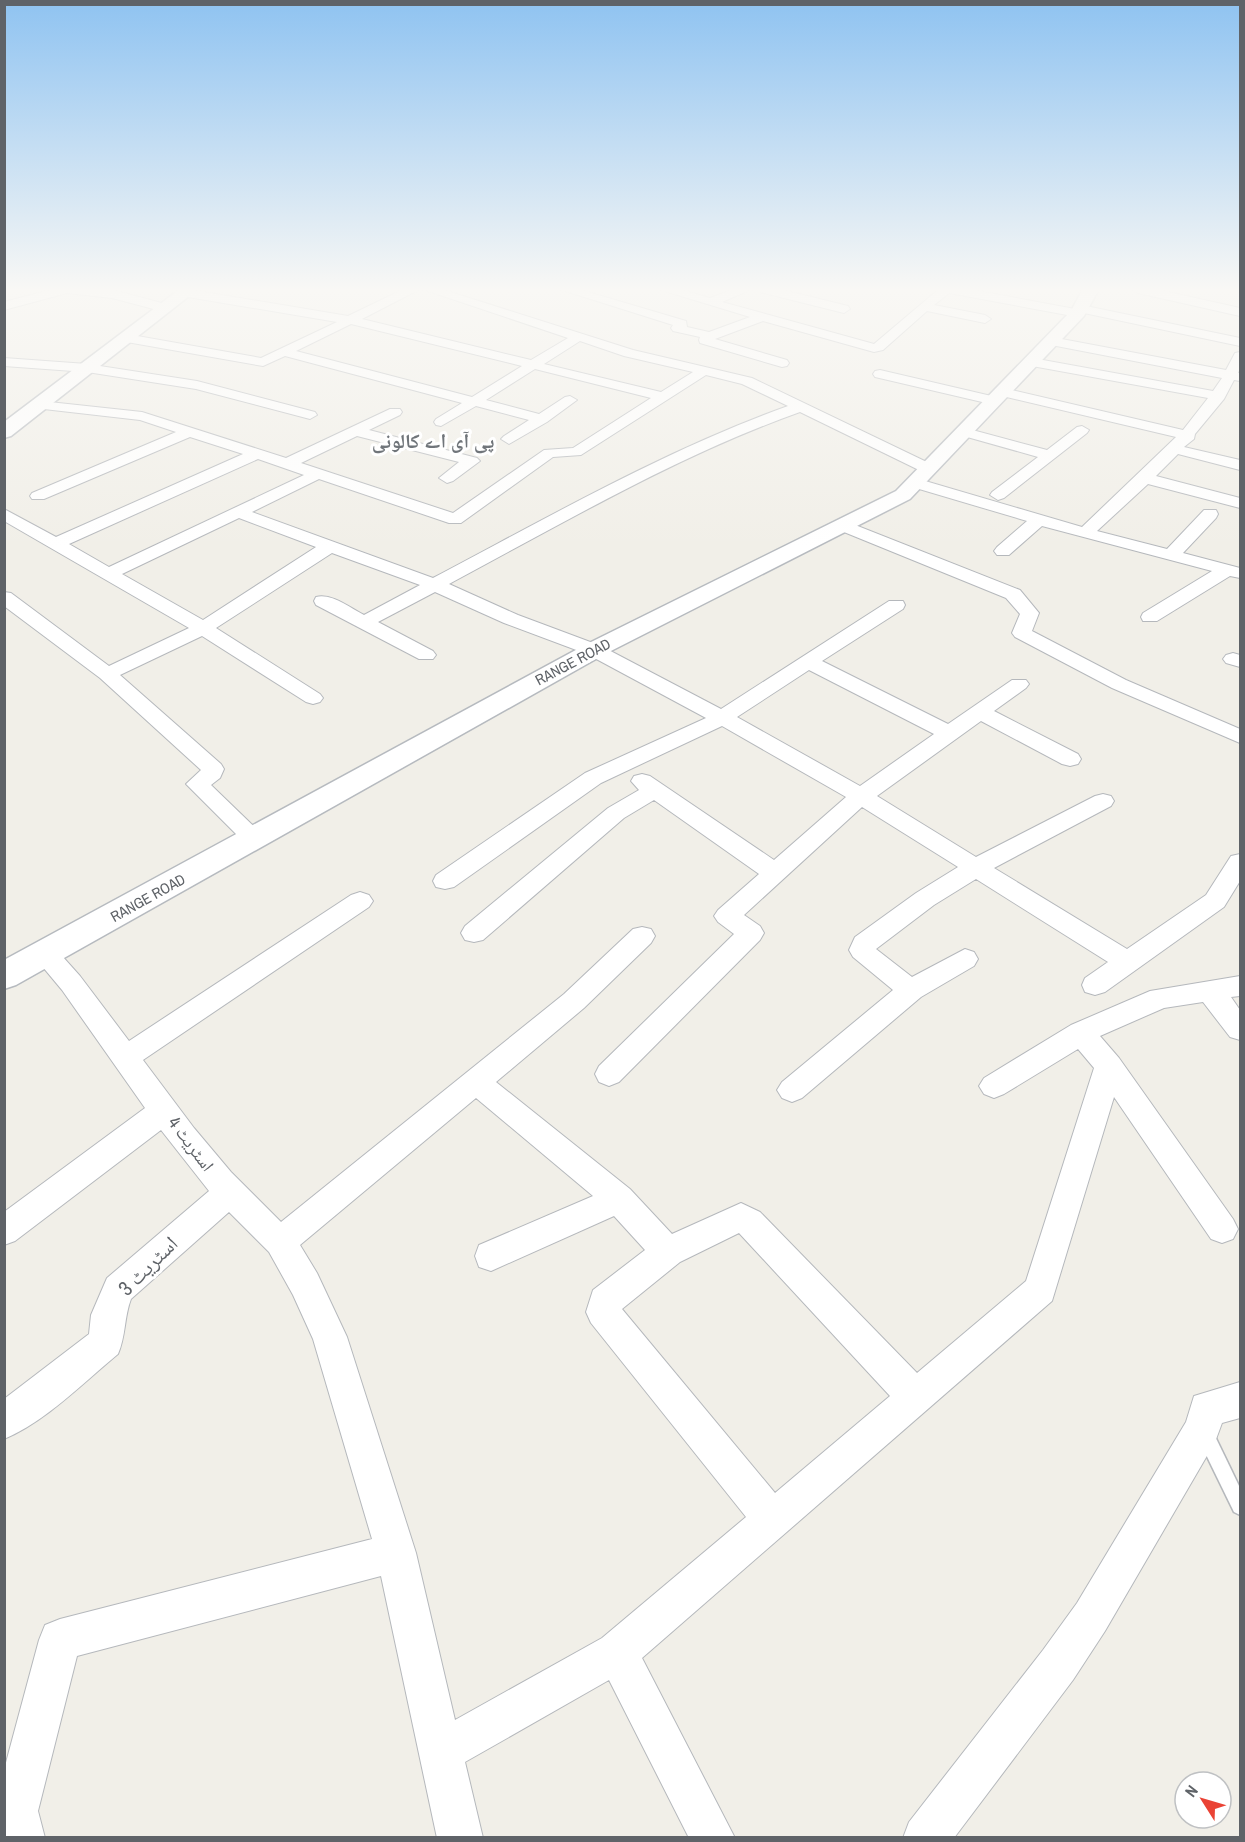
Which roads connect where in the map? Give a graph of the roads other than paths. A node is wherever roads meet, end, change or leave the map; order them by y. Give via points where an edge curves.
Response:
1 (78, 375) edge
2 (130, 375) edge
3 (373, 375) edge
4 (516, 375) edge
5 (573, 375) edge
6 (698, 375) edge
7 (721, 375) edge
8 (885, 375) edge
9 (1020, 375) edge
10 (1100, 375) edge
11 (1236, 376) edge
12 (999, 396) junction
13 (1219, 396) junction
14 (664, 397) junction
15 (570, 400) dead end
16 (474, 401) junction
17 (40, 405) junction
18 (800, 407) junction
19 (395, 412) dead end
20 (310, 415) dead end
21 (542, 419) junction
22 (441, 422) dead end
23 (1082, 430) dead end
24 (355, 431) junction
25 (4, 432) edge
26 (188, 432) junction
27 (965, 432) junction
28 (1189, 436) junction
29 (509, 439) dead end
30 (1174, 449) junction
31 (257, 454) junction
32 (1048, 455) junction
33 (287, 464) junction
34 (1240, 465) edge
35 (318, 474) junction
36 (922, 476) junction
37 (447, 478) dead end
38 (1144, 478) junction
39 (998, 495) dead end
40 (38, 496) dead end
41 (1240, 503) edge
42 (238, 512) junction
43 (4, 514) edge
44 (1209, 514) dead end
45 (1039, 519) junction
46 (845, 526) junction
47 (1085, 533) junction
48 (57, 543) junction
49 (330, 546) junction
50 (1003, 551) dead end
51 (1171, 555) junction
52 (1234, 572) edge
53 (108, 574) junction
54 (435, 585) junction
55 (4, 597) edge
56 (323, 601) dead end
57 (897, 604) dead end
58 (1150, 617) dead end
59 (363, 622) junction
60 (203, 628) junction
61 (594, 650) junction
62 (426, 656) dead end
63 (808, 663) junction
64 (107, 674) junction
65 (1019, 684) dead end
66 (313, 698) dead end
67 (980, 712) junction
68 (722, 718) junction
69 (949, 733) junction
70 (1240, 736) edge
71 (1070, 759) dead end
72 (621, 767) junction
73 (655, 790) junction
74 (861, 796) junction
75 (1103, 801) dead end
76 (255, 839) junction
77 (1240, 862) edge
78 (976, 867) junction
79 (775, 873) junction
80 (446, 881) dead end
81 (360, 901) dead end
82 (474, 933) dead end
83 (642, 936) dead end
84 (45, 954) junction
85 (965, 959) dead end
86 (1128, 962) junction
87 (4, 976) edge
88 (1095, 985) dead end
89 (1240, 986) edge
90 (911, 990) junction
91 (1210, 991) junction
92 (1240, 1029) edge
93 (1081, 1033) junction
94 (126, 1057) junction
95 (1109, 1066) junction
96 (609, 1074) dead end
97 (476, 1082) junction
98 (994, 1086) dead end
99 (792, 1090) dead end
100 (165, 1110) junction
101 (231, 1192) junction
102 (619, 1199) junction
103 (1222, 1229) dead end
104 (4, 1232) edge
105 (280, 1242) junction
106 (668, 1252) junction
107 (491, 1256) dead end
108 (915, 1397) junction
109 (1240, 1400) edge
110 (4, 1421) edge
111 (1202, 1429) junction
112 (1240, 1506) edge
113 (773, 1520) junction
114 (396, 1553) junction
115 (617, 1653) junction
116 (441, 1751) junction
117 (22, 1838) edge
118 (460, 1838) edge
119 (713, 1838) edge
120 (925, 1838) edge

1 - 17 main road
2 - 20 street via 197,386
3 - 16 street
4 - 16 street
5 - 14 street
6 - 14 street
7 - 18 street via 747,381
8 - 12 street
9 - 12 main road, RANGE ROAD
10 - 13 street
11 - 13 street
12 - 27 main road, RANGE ROAD
12 - 28 street via 1116,414
13 - 28 street
14 - 35 street via 577,451 549,453 455,519
15 - 21 street
16 - 21 street
16 - 22 street
17 - 25 main road
17 - 26 street via 142,416
18 - 36 street
18 - 54 street via 735,430
19 - 24 street
21 - 29 street
23 - 32 street
24 - 33 street
24 - 37 street via 472,461
26 - 31 street
26 - 40 street
27 - 32 street
27 - 36 main road, RANGE ROAD
28 - 30 street
30 - 34 street
30 - 38 street
31 - 33 street
31 - 48 street
32 - 39 street
33 - 35 street
35 - 42 street
36 - 45 street
36 - 46 main road, RANGE ROAD via 903,495
38 - 41 street
38 - 47 street
42 - 49 street
42 - 53 street
43 - 48 street
44 - 51 street
45 - 47 street
45 - 50 street
46 - 61 main road, RANGE ROAD
46 - 70 street via 1013,594 1030,613 1022,633 1119,684
47 - 51 street
48 - 53 street
49 - 54 street
49 - 60 street
51 - 52 street
52 - 58 street
53 - 60 street
54 - 59 street
54 - 61 street
55 - 64 street
56 - 59 street
57 - 63 street
59 - 62 street
60 - 64 street
60 - 66 street
61 - 68 street
61 - 76 main road, RANGE ROAD
63 - 68 street
63 - 69 street
64 - 76 street via 213,769 197,784
65 - 67 street
67 - 69 street
67 - 71 street
68 - 72 street
68 - 74 street
69 - 74 street
72 - 73 street
72 - 80 street via 593,778
73 - 79 street
73 - 82 street via 616,813
74 - 78 street
74 - 79 street
75 - 78 street
76 - 84 main road, RANGE ROAD
77 - 86 street via 1215,901
78 - 86 street
78 - 90 street via 864,944 862,950 866,955
79 - 96 street via 727,916 751,933
81 - 94 street
83 - 97 street via 574,1001
84 - 87 main road, RANGE ROAD
84 - 94 street, اسٹریٹ 4
85 - 90 street
86 - 88 street
89 - 91 street
90 - 99 street
91 - 92 street
91 - 93 street via 1160,998
93 - 95 street
93 - 98 street
94 - 100 street, اسٹریٹ 4
95 - 103 street
95 - 108 street via 1040,1290
97 - 102 street
97 - 105 street
100 - 101 street, اسٹریٹ 4
100 - 104 street
101 - 105 street, اسٹریٹ 4
101 - 110 street, اسٹریٹ 3 via 119,1289 108,1315 106,1342
102 - 106 street
102 - 107 street
105 - 114 street, اسٹریٹ 4 via 330,1337
106 - 108 street via 741,1217
106 - 113 street via 605,1301 603,1312
108 - 113 street
109 - 111 street via 1207,1409
111 - 112 lane
111 - 120 street via 1091,1617
113 - 115 street
114 - 116 street, اسٹریٹ 4
114 - 117 street via 60,1640 16,1811
115 - 116 street
115 - 119 street
116 - 118 street, اسٹریٹ 4

